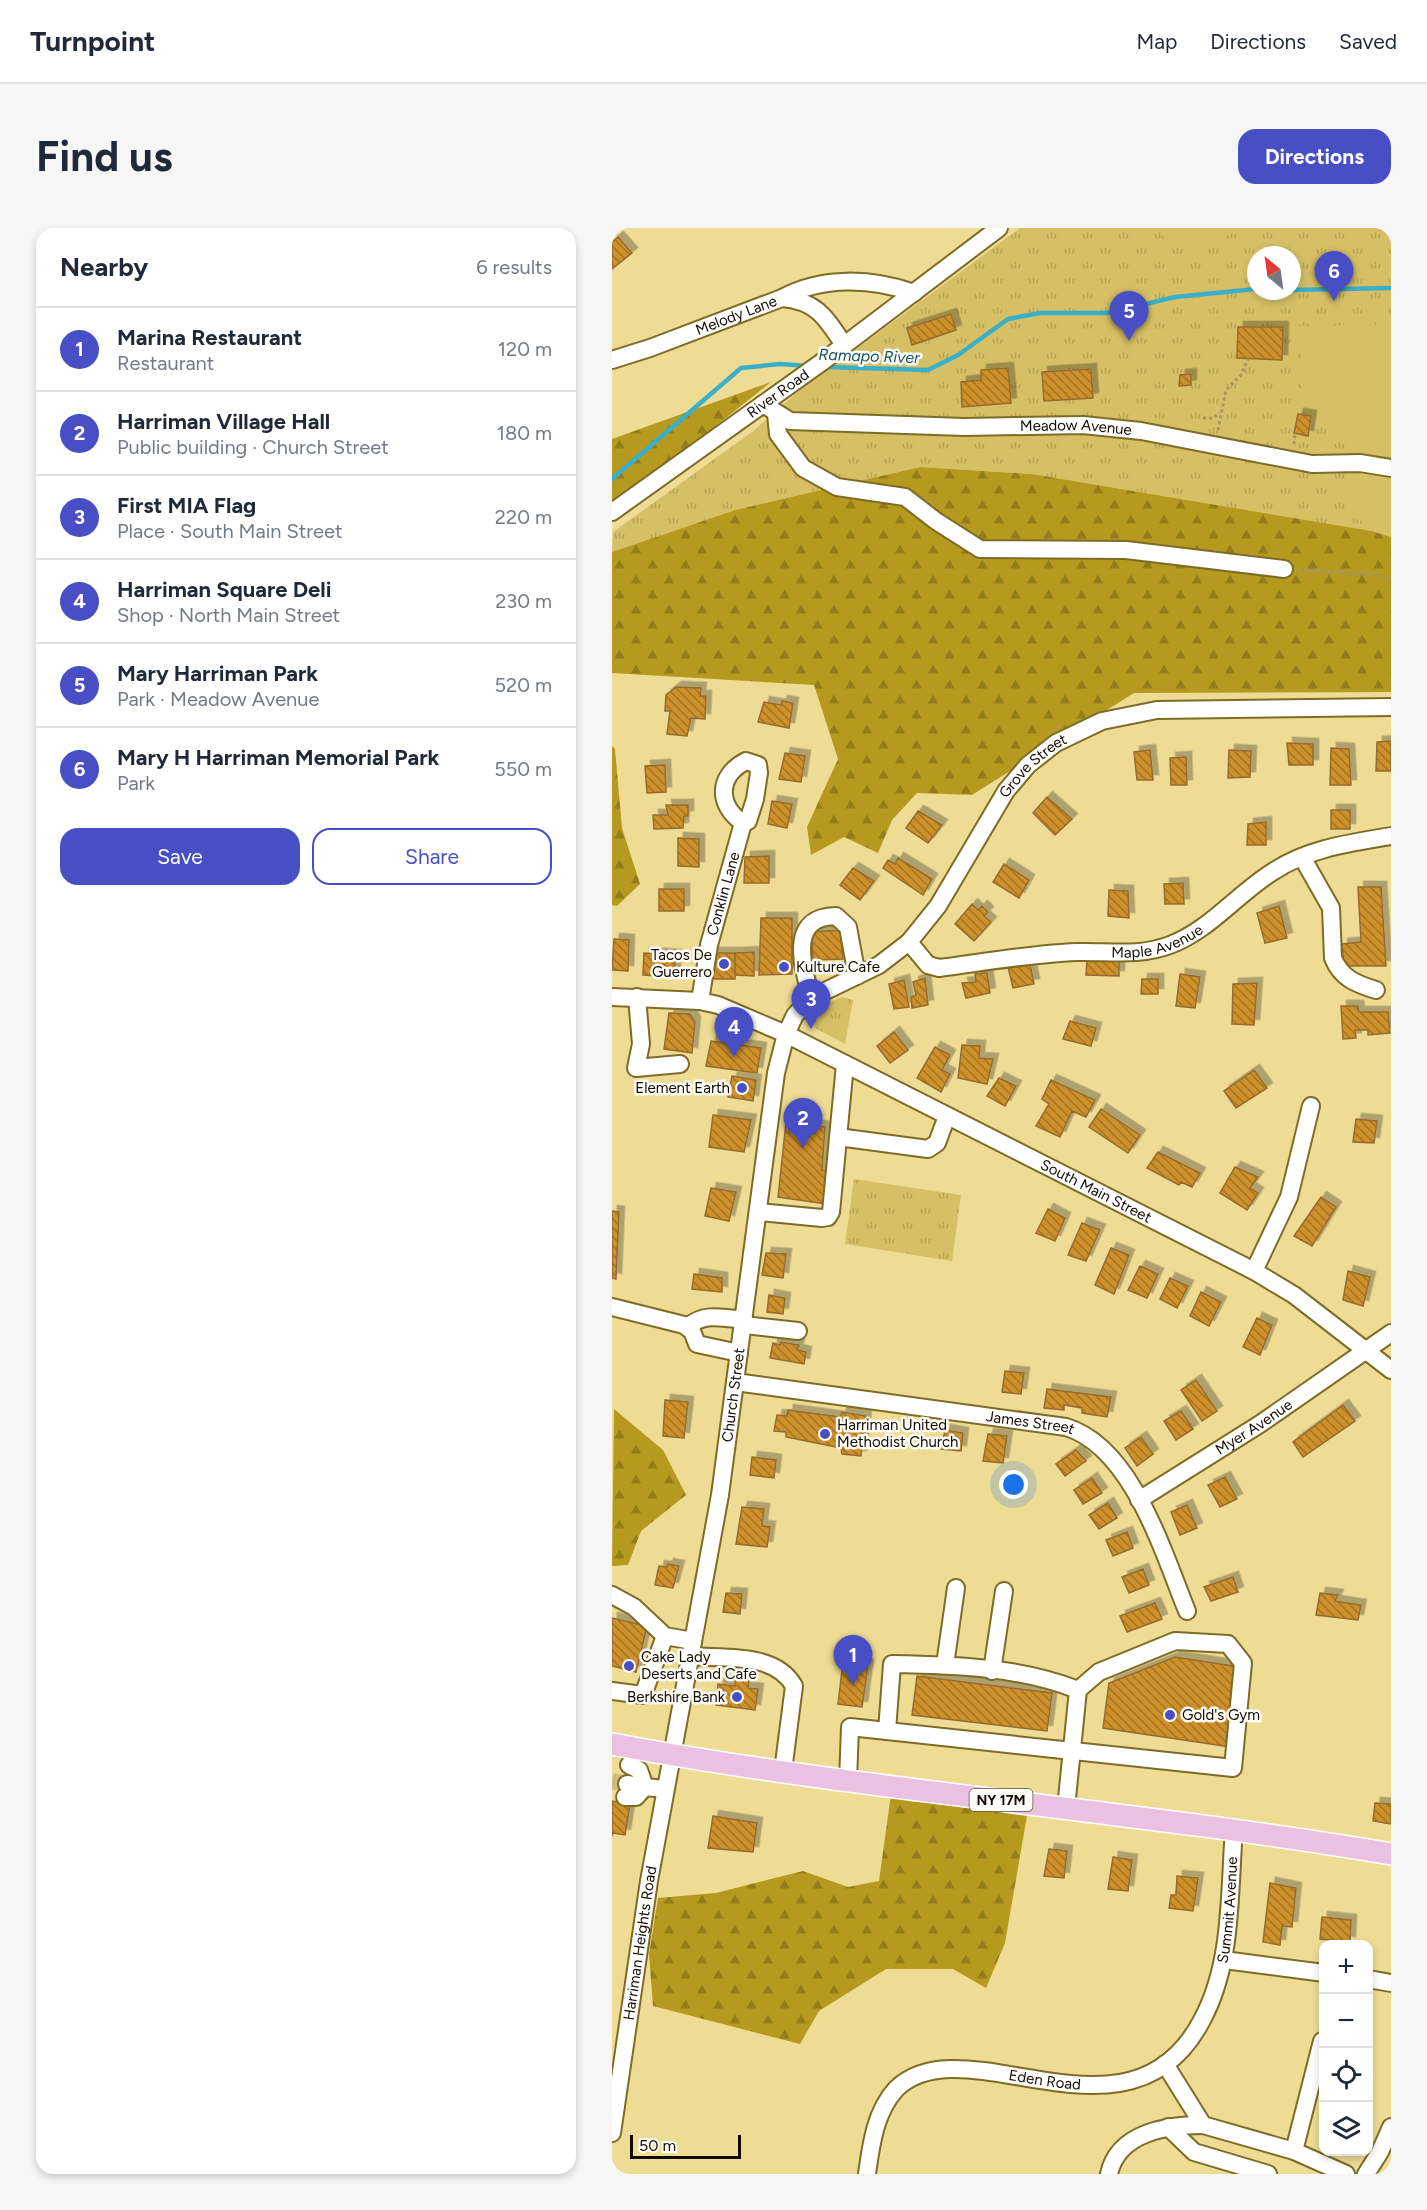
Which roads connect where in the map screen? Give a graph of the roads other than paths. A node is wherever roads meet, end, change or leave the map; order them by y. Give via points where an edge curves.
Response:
1 (999, 228) edge
2 (914, 293) junction
3 (782, 298) junction
4 (844, 345) junction
5 (612, 360) edge
6 (770, 409) junction
7 (1391, 468) edge
8 (612, 512) edge
9 (1284, 569) road end
10 (1391, 707) edge
11 (743, 823) dead end
12 (1391, 836) edge
13 (1302, 857) junction
14 (909, 942) junction
15 (857, 976) junction
16 (1376, 990) dead end
17 (612, 996) edge
18 (637, 997) junction
19 (811, 998) junction
20 (700, 1001) junction
21 (786, 1034) junction
22 (680, 1064) dead end
23 (845, 1064) junction
24 (1311, 1106) dead end
25 (947, 1116) junction
26 (838, 1137) junction
27 (759, 1212) junction
28 (1254, 1271) junction
29 (612, 1307) edge
30 (744, 1322) junction
31 (688, 1327) junction
32 (798, 1331) dead end
33 (1391, 1334) edge
34 (1366, 1350) junction
35 (740, 1353) junction
36 (1391, 1371) edge
37 (735, 1382) junction
38 (1139, 1500) junction
39 (956, 1588) dead end
40 (1004, 1591) dead end
41 (612, 1595) edge
42 (1187, 1611) dead end
43 (665, 1636) junction
44 (691, 1648) junction
45 (945, 1665) junction
46 (992, 1671) junction
47 (612, 1690) edge
48 (1078, 1690) junction
49 (887, 1731) junction
50 (1072, 1751) junction
51 (621, 1755) edge
52 (672, 1755) junction
53 (783, 1771) junction
54 (848, 1781) junction
55 (645, 1786) junction
56 (665, 1789) junction
57 (626, 1790) tunnel mouth
58 (1066, 1808) junction
59 (1234, 1829) junction
60 (1391, 1854) edge
61 (1224, 1960) junction
62 (1319, 1972) edge
63 (1373, 1981) edge
64 (1391, 1983) edge
65 (620, 2024) edge
66 (1320, 2048) edge
67 (1165, 2064) junction
68 (1203, 2126) junction
69 (1168, 2127) junction
70 (1391, 2127) edge
71 (612, 2133) edge
72 (1294, 2151) junction
73 (1326, 2170) edge
74 (867, 2174) edge
75 (1109, 2174) edge
76 (1268, 2174) edge
77 (1346, 2174) edge
78 (1366, 2174) edge

1 - 2 street, River Road
2 - 3 street via 890,285 828,283 801,288
2 - 4 street, River Road
3 - 4 street, Melody Lane via 801,300 815,308
3 - 5 street, Melody Lane
4 - 6 street, River Road via 779,393
6 - 7 street, Meadow Avenue via 790,421 843,424 1083,425 1141,431 1312,464 1360,463
6 - 8 street, River Road
6 - 9 street via 778,434 803,468 837,487 905,497 980,549 1126,550
10 - 14 street, Grove Street via 1157,710 1102,721 1056,743 1028,765 1006,790 938,906
11 - 20 street, Conklin Lane via 709,945
12 - 13 street, Maple Avenue via 1340,844
13 - 14 street, Maple Avenue via 1275,870 1203,927 1173,944 1146,953 1076,952 939,968 928,965
13 - 16 street via 1331,908 1335,964 1352,982
14 - 15 street, Grove Street
15 - 19 street, Grove Street
15 - 19 street via 848,927 836,916 814,920 803,936
17 - 18 street, South Main Street
18 - 20 street, South Main Street
18 - 22 street via 641,1044 636,1068
19 - 21 street, Grove Street via 792,1018
20 - 21 street, South Main Street
21 - 23 street, South Main Street
21 - 27 street, Church Street via 776,1073
23 - 25 street, South Main Street
23 - 26 street
24 - 28 street via 1289,1197
25 - 26 street via 937,1143 928,1149
25 - 28 street, South Main Street
26 - 27 street via 828,1217
27 - 30 street, Church Street
28 - 34 street, South Main Street via 1294,1295
29 - 31 street
30 - 31 street via 706,1317
30 - 32 street
30 - 35 street, Church Street
31 - 35 street via 697,1344
33 - 34 street, Myer Avenue
34 - 36 street, South Main Street
34 - 38 street, Myer Avenue via 1260,1424
35 - 37 street, Church Street
37 - 38 street, James Street via 1065,1427 1088,1436 1100,1446
37 - 44 street, Church Street via 720,1495
38 - 42 street, James Street
39 - 45 street
40 - 46 street
41 - 43 street via 634,1607
43 - 44 street
43 - 47 street via 643,1695
44 - 52 street, Church Street
44 - 53 street via 765,1662 788,1674 794,1686
45 - 46 street
45 - 49 street via 892,1664
46 - 48 street via 1048,1678
48 - 50 street
48 - 50 street via 1099,1672 1174,1641 1228,1644 1243,1663 1233,1768
49 - 50 street
49 - 54 street via 850,1727
50 - 58 street
51 - 52 main road, NY 17M
51 - 55 street via 639,1770
52 - 53 main road, NY 17M
52 - 56 street, Harriman Heights Road
53 - 54 main road, NY 17M
54 - 58 main road, NY 17M
55 - 56 street
55 - 57 street
56 - 65 street, Harriman Heights Road
58 - 59 main road, NY 17M
59 - 60 main road, NY 17M
59 - 61 street, Summit Avenue
61 - 62 street, Summit Avenue
61 - 67 street, Eden Road via 1200,2025
63 - 64 street
65 - 71 street, Harriman Heights Road
66 - 72 street
67 - 68 street
67 - 74 street, Eden Road via 1127,2081 1095,2085 962,2069 917,2075 897,2089 882,2109
68 - 69 street
68 - 72 street
69 - 75 street via 1130,2142 1115,2159
69 - 76 street via 1194,2152
70 - 78 street
72 - 73 street
73 - 77 street

